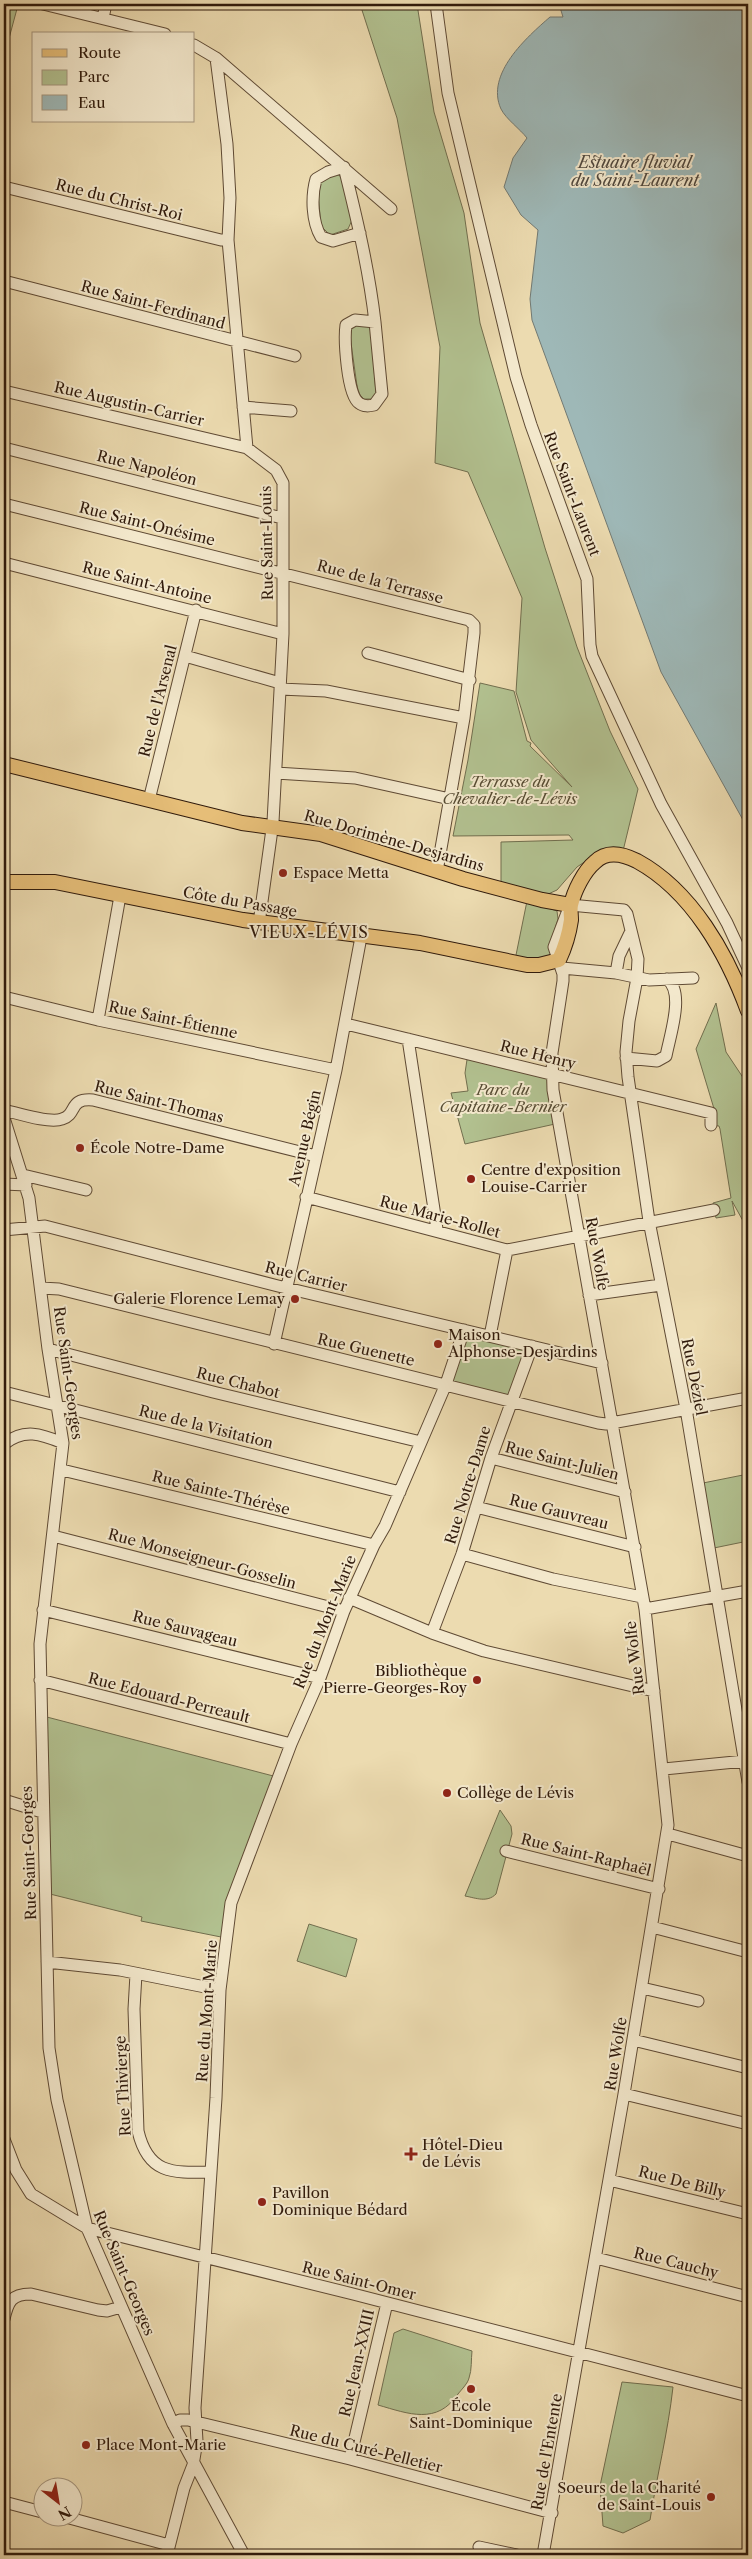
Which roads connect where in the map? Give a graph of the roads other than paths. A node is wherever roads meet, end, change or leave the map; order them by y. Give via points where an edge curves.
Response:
1 (43, 4) edge
2 (106, 4) edge
3 (436, 4) edge
4 (103, 18) junction
5 (157, 32) edge
6 (195, 45) edge
7 (216, 58) junction
8 (344, 167) junction
9 (4, 187) edge
10 (391, 209) dead end
11 (360, 233) junction
12 (228, 240) junction
13 (4, 281) edge
14 (375, 322) junction
15 (239, 342) junction
16 (295, 356) dead end
17 (4, 390) edge
18 (243, 407) junction
19 (291, 410) dead end
20 (4, 448) edge
21 (247, 448) junction
22 (4, 504) edge
23 (282, 518) junction
24 (4, 563) edge
25 (283, 572) junction
26 (196, 610) junction
27 (283, 634) junction
28 (368, 653) dead end
29 (185, 656) junction
30 (470, 680) junction
31 (280, 686) junction
32 (464, 718) junction
33 (4, 764) edge
34 (276, 773) junction
35 (450, 799) junction
36 (149, 800) junction
37 (272, 828) junction
38 (438, 871) junction
39 (581, 881) junction
40 (4, 882) edge
41 (120, 896) junction
42 (542, 900) junction
43 (570, 906) junction
44 (259, 923) junction
45 (630, 933) junction
46 (361, 937) junction
47 (560, 964) junction
48 (748, 968) edge
49 (616, 973) junction
50 (638, 978) junction
51 (667, 978) junction
52 (693, 978) dead end
53 (4, 996) edge
54 (748, 1011) edge
55 (98, 1020) junction
56 (346, 1024) junction
57 (408, 1039) junction
58 (626, 1058) junction
59 (336, 1070) junction
60 (552, 1074) junction
61 (631, 1094) junction
62 (4, 1110) edge
63 (4, 1118) edge
64 (711, 1125) dead end
65 (6, 1135) edge
66 (316, 1156) junction
67 (24, 1180) junction
68 (4, 1184) edge
69 (86, 1190) dead end
70 (306, 1196) junction
71 (714, 1210) dead end
72 (649, 1221) junction
73 (33, 1227) junction
74 (437, 1229) junction
75 (4, 1230) edge
76 (579, 1235) junction
77 (507, 1250) junction
78 (661, 1285) junction
79 (286, 1287) junction
80 (41, 1288) junction
81 (589, 1295) junction
82 (464, 1330) junction
83 (490, 1336) junction
84 (274, 1344) junction
85 (532, 1346) junction
86 (48, 1349) junction
87 (602, 1363) junction
88 (446, 1384) junction
89 (4, 1392) edge
90 (748, 1398) edge
91 (512, 1402) junction
92 (58, 1405) junction
93 (686, 1409) junction
94 (614, 1422) junction
95 (63, 1442) junction
96 (421, 1442) junction
97 (4, 1444) edge
98 (491, 1458) junction
99 (62, 1470) junction
100 (400, 1492) junction
101 (625, 1492) junction
102 (476, 1507) junction
103 (53, 1536) junction
104 (374, 1545) junction
105 (635, 1547) junction
106 (462, 1554) junction
107 (748, 1591) edge
108 (717, 1596) junction
109 (642, 1597) junction
110 (349, 1598) junction
111 (645, 1609) junction
112 (43, 1610) junction
113 (344, 1611) junction
114 (432, 1633) junction
115 (320, 1678) junction
116 (40, 1680) junction
117 (654, 1692) junction
118 (291, 1744) junction
119 (745, 1760) junction
120 (664, 1770) junction
121 (748, 1782) edge
122 (4, 1800) edge
123 (42, 1812) junction
124 (668, 1834) junction
125 (506, 1851) dead end
126 (748, 1856) edge
127 (659, 1888) junction
128 (652, 1927) junction
129 (748, 1952) edge
130 (47, 1962) junction
131 (136, 1974) junction
132 (642, 1988) junction
133 (220, 1990) junction
134 (698, 2002) dead end
135 (633, 2040) junction
136 (748, 2068) edge
137 (624, 2094) junction
138 (748, 2124) edge
139 (4, 2139) edge
140 (210, 2172) junction
141 (609, 2180) junction
142 (76, 2190) junction
143 (42, 2203) junction
144 (748, 2214) edge
145 (87, 2228) junction
146 (206, 2258) junction
147 (596, 2258) junction
148 (748, 2297) edge
149 (387, 2303) junction
150 (120, 2307) junction
151 (4, 2319) edge
152 (579, 2353) junction
153 (748, 2396) edge
154 (196, 2422) junction
155 (173, 2424) junction
156 (350, 2459) junction
157 (193, 2465) junction
158 (4, 2502) edge
159 (32, 2509) edge
160 (552, 2513) junction
161 (82, 2522) edge
162 (479, 2547) dead end
163 (168, 2550) edge
164 (244, 2555) edge
165 (517, 2555) edge
166 (543, 2555) edge

1 - 4 street
2 - 4 street
3 - 48 street, Rue Saint-Laurent via 448,93 516,377 587,579 592,656 661,804 727,923
4 - 5 street
6 - 7 street
7 - 8 street
7 - 12 street via 227,144
8 - 10 street
8 - 11 street
8 - 11 street via 316,179 315,226 321,237 333,241
9 - 12 street, Rue du Christ-Roi
11 - 14 street
12 - 15 street
13 - 15 street, Rue Saint-Ferdinand
14 - 14 street via 382,394 374,405 366,406 356,400 352,391 344,338 346,325 355,320
15 - 16 street, Rue Saint-Ferdinand
15 - 18 street
17 - 21 street, Rue Augustin-Carrier
18 - 19 street
18 - 21 street
20 - 23 street, Rue Napoléon
21 - 23 street, Rue Saint-Louis via 276,470 282,483
22 - 25 street, Rue Saint-Onésime
23 - 25 street, Rue Saint-Louis
24 - 26 street, Rue Saint-Antoine
25 - 27 street, Rue Saint-Louis
25 - 30 street, Rue de la Terrasse via 469,620 474,626
26 - 27 street, Rue Saint-Antoine
26 - 29 street, Rue de l'Arsenal
27 - 31 street, Rue Saint-Louis
28 - 30 street
29 - 31 street
29 - 36 street, Rue de l'Arsenal
30 - 32 street
31 - 32 street via 326,691
31 - 34 street, Rue Saint-Louis
32 - 35 street
33 - 36 main road, Rue Dorimène-Desjardins
34 - 35 street via 355,778
34 - 37 street, Rue Saint-Louis
35 - 38 street
36 - 37 main road, Rue Dorimène-Desjardins
37 - 38 main road, Rue Dorimène-Desjardins via 321,834
37 - 44 street, Rue Saint-Louis
38 - 42 main road, Rue Dorimène-Desjardins
39 - 42 main road via 564,893
39 - 43 main road
39 - 54 main road via 594,862 608,854 633,859 662,877 683,897 702,923 727,964
40 - 41 main road, Côte du Passage via 55,882
41 - 44 main road, Côte du Passage
41 - 55 street
42 - 43 main road, Rue Dorimène-Desjardins
43 - 45 street, Rue Déziel via 624,910
43 - 47 main road via 571,918
44 - 46 main road, Côte du Passage
45 - 49 street via 619,956
45 - 50 street, Rue Déziel via 638,959
46 - 47 main road, Côte du Passage via 420,944 527,965
46 - 56 street, Avenue Bégin
47 - 49 street, Côte du Passage
47 - 60 street, Rue Wolfe via 563,980
49 - 50 street, Côte du Passage
50 - 51 street, Côte du Passage
50 - 58 street, Rue Déziel via 629,1020
51 - 52 street, Côte du Passage
51 - 58 street via 675,987 676,998 666,1056 657,1061
53 - 55 street, Rue Saint-Étienne
55 - 59 street, Rue Saint-Étienne
56 - 57 street, Rue Henry
56 - 59 street, Avenue Bégin
57 - 60 street, Rue Henry
57 - 74 street
58 - 61 street, Rue Déziel
59 - 66 street, Avenue Bégin
60 - 61 street, Rue Henry
60 - 76 street, Rue Wolfe
61 - 64 street, Rue Henry via 711,1113
61 - 72 street, Rue Déziel
62 - 66 street, Rue Saint-Thomas via 56,1121 68,1116 78,1102 93,1100
63 - 65 street, Rue Saint-Georges
65 - 67 street, Rue Saint-Georges
66 - 70 street, Avenue Bégin
67 - 68 street
67 - 69 street
67 - 73 street, Rue Saint-Georges
70 - 74 street, Rue Marie-Rollet
70 - 79 street, Avenue Bégin
71 - 72 street, Rue Marie-Rollet
72 - 76 street, Rue Marie-Rollet
72 - 78 street, Rue Déziel
73 - 75 street, Rue Carrier
73 - 79 street, Rue Carrier via 44,1226
73 - 80 street, Rue Saint-Georges
74 - 77 street, Rue Marie-Rollet
76 - 77 street, Rue Marie-Rollet
76 - 81 street, Rue Wolfe
77 - 83 street
78 - 81 street
78 - 93 street, Rue Déziel
79 - 82 street, Rue Carrier
79 - 84 street, Avenue Bégin
80 - 84 street, Rue Guenette via 59,1289
80 - 86 street, Rue Saint-Georges
81 - 87 street, Rue Wolfe
82 - 83 street, Rue Carrier
82 - 88 street, Rue du Mont-Marie
83 - 85 street, Rue Carrier
84 - 88 street, Rue Guenette
85 - 87 street, Rue Carrier
85 - 91 street, Rue Notre-Dame
86 - 92 street, Rue Saint-Georges
86 - 96 street, Rue Chabot
87 - 94 street, Rue Wolfe
88 - 91 street, Rue Guenette
88 - 96 street, Rue du Mont-Marie
89 - 92 street, Rue de la Visitation
90 - 93 street, Rue Guenette
91 - 94 street, Rue Guenette via 598,1423
91 - 98 street, Rue Notre-Dame
92 - 95 street, Rue Saint-Georges
92 - 100 street, Rue de la Visitation
93 - 94 street, Rue Guenette
93 - 108 street, Rue Déziel
94 - 101 street, Rue Wolfe
95 - 97 street via 25,1433
95 - 99 street, Rue Saint-Georges
96 - 100 street, Rue du Mont-Marie
98 - 101 street, Rue Saint-Julien
98 - 102 street, Rue Notre-Dame
99 - 103 street, Rue Saint-Georges
99 - 104 street, Rue Sainte-Thérèse
100 - 104 street, Rue du Mont-Marie
101 - 105 street, Rue Wolfe
102 - 105 street, Rue Gauvreau
102 - 106 street, Rue Notre-Dame
103 - 112 street, Rue Saint-Georges
103 - 113 street, Rue Monseigneur-Gosselin
104 - 110 street, Rue du Mont-Marie
105 - 109 street, Rue Wolfe
106 - 109 street
106 - 114 street, Rue Notre-Dame
107 - 108 street
108 - 111 street
108 - 119 street, Rue Déziel
109 - 111 street, Rue Wolfe
110 - 113 street, Rue du Mont-Marie
110 - 114 street
111 - 117 street, Rue Wolfe
112 - 115 street, Rue Sauvageau
112 - 116 street, Rue Saint-Georges
113 - 115 street, Rue du Mont-Marie
114 - 117 street via 484,1652
115 - 118 street, Rue du Mont-Marie
116 - 118 street, Rue Edouard-Perreault
116 - 123 street, Rue Saint-Georges
117 - 120 street, Rue Wolfe
118 - 133 street, Rue du Mont-Marie via 231,1902
119 - 120 street
119 - 121 street, Rue Déziel
120 - 124 street, Rue Wolfe
122 - 123 street
123 - 130 street, Rue Saint-Georges
124 - 126 street
124 - 127 street, Rue Wolfe
125 - 127 street, Rue Saint-Raphaël
127 - 128 street, Rue Wolfe
128 - 129 street
128 - 132 street, Rue Wolfe
130 - 131 street
130 - 142 street, Rue Saint-Georges via 50,2048
131 - 133 street
131 - 140 street, Rue Thivierge via 134,2018 138,2131 142,2146 153,2164 161,2168
132 - 134 street
132 - 135 street, Rue Wolfe
133 - 140 street, Rue du Mont-Marie
135 - 136 street
135 - 137 street, Rue Wolfe
137 - 138 street
137 - 141 street, Rue Wolfe
139 - 143 street, Rue Saint-Omer via 22,2183
140 - 146 street, Rue du Mont-Marie
141 - 144 street, Rue De Billy
141 - 147 street, Rue Wolfe
142 - 143 street via 70,2209 60,2210
142 - 145 street, Rue Saint-Georges
143 - 145 street, Rue Saint-Omer
145 - 146 street, Rue Saint-Omer
145 - 150 street, Rue Saint-Georges
146 - 149 street, Rue Saint-Omer
146 - 154 street, Rue du Mont-Marie
147 - 148 street, Rue Cauchy
147 - 152 street, Rue Wolfe
149 - 152 street, Rue Saint-Omer
149 - 156 street, Rue Jean-XXIII
150 - 151 street via 98,2310 21,2294 13,2296 8,2303
150 - 155 street, Rue Saint-Georges
152 - 153 street, Rue Saint-Omer
152 - 160 street, Rue de l'Entente
154 - 155 street, Rue du Curé-Pelletier via 180,2420
154 - 156 street, Rue du Curé-Pelletier
154 - 157 street, Rue du Mont-Marie
155 - 157 street, Rue Saint-Georges
156 - 160 street, Rue du Curé-Pelletier
157 - 163 street, Rue du Mont-Marie
157 - 164 street, Rue Saint-Georges
158 - 159 street
160 - 166 street, Rue de l'Entente
161 - 163 street
162 - 165 street

